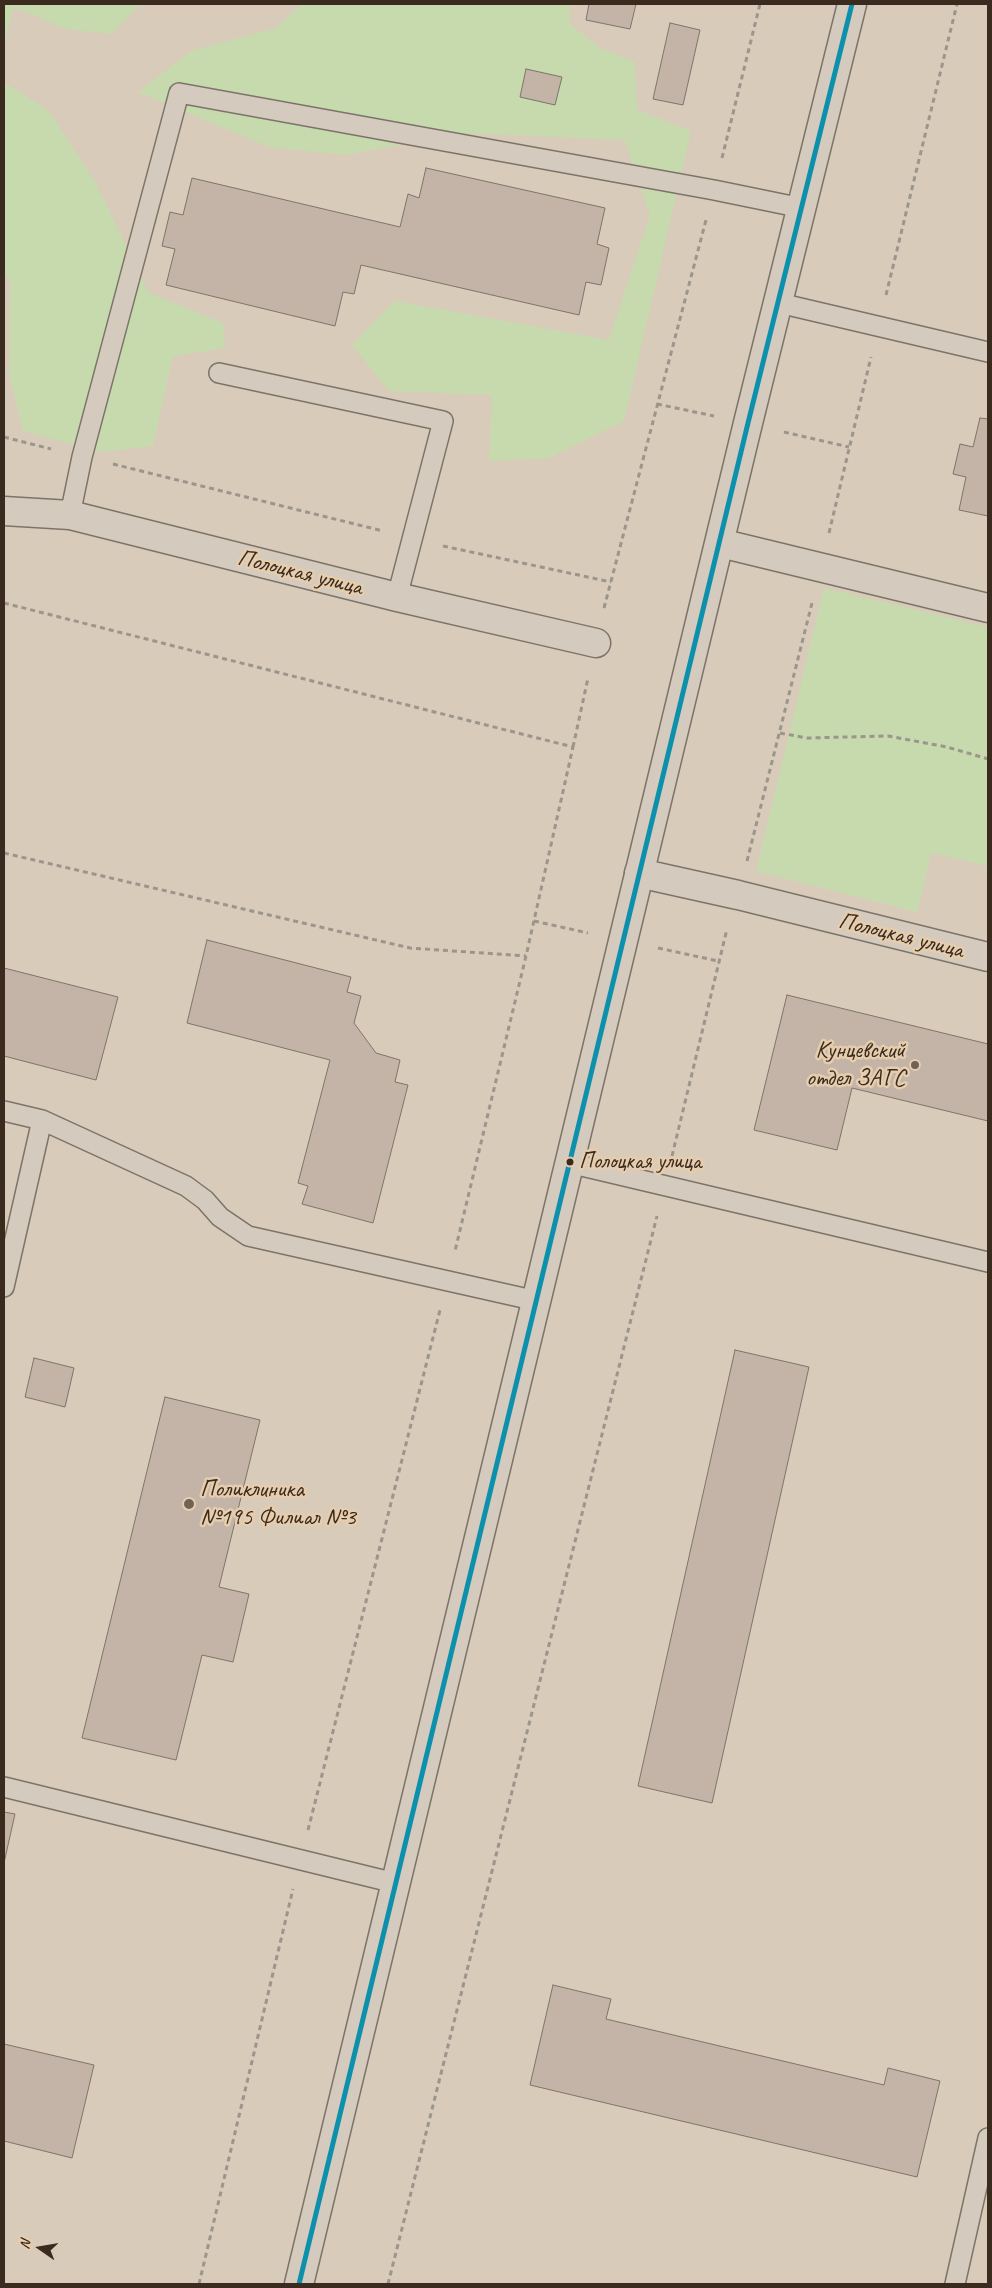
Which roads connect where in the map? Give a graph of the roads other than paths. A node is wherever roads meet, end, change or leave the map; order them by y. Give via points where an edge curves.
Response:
1 (852, 4) edge
2 (802, 208) junction
3 (778, 303) junction
4 (988, 352) edge
5 (219, 373) dead end
6 (4, 511) edge
7 (70, 514) junction
8 (720, 543) junction
9 (397, 597) junction
10 (988, 608) edge
11 (596, 643) dead end
12 (639, 873) junction
13 (988, 958) edge
14 (4, 1111) edge
15 (42, 1120) junction
16 (569, 1163) junction
17 (988, 1262) edge
18 (4, 1287) edge
19 (537, 1300) junction
20 (4, 1787) edge
21 (395, 1883) junction
22 (988, 2138) edge
23 (299, 2284) edge
24 (955, 2284) edge

1 - 2 street
2 - 3 street
2 - 7 lane via 179,93 82,457
3 - 4 lane
3 - 8 street
5 - 9 lane via 443,421
6 - 7 street, Полоцкая улица
7 - 9 street, Полоцкая улица
8 - 10 street
8 - 12 street
9 - 11 street, Полоцкая улица
12 - 13 street, Полоцкая улица
12 - 16 street
14 - 15 lane
15 - 18 lane
15 - 19 lane via 197,1192 231,1226 248,1236
16 - 17 lane
16 - 19 street
19 - 21 street
20 - 21 lane
21 - 23 street
22 - 24 lane

